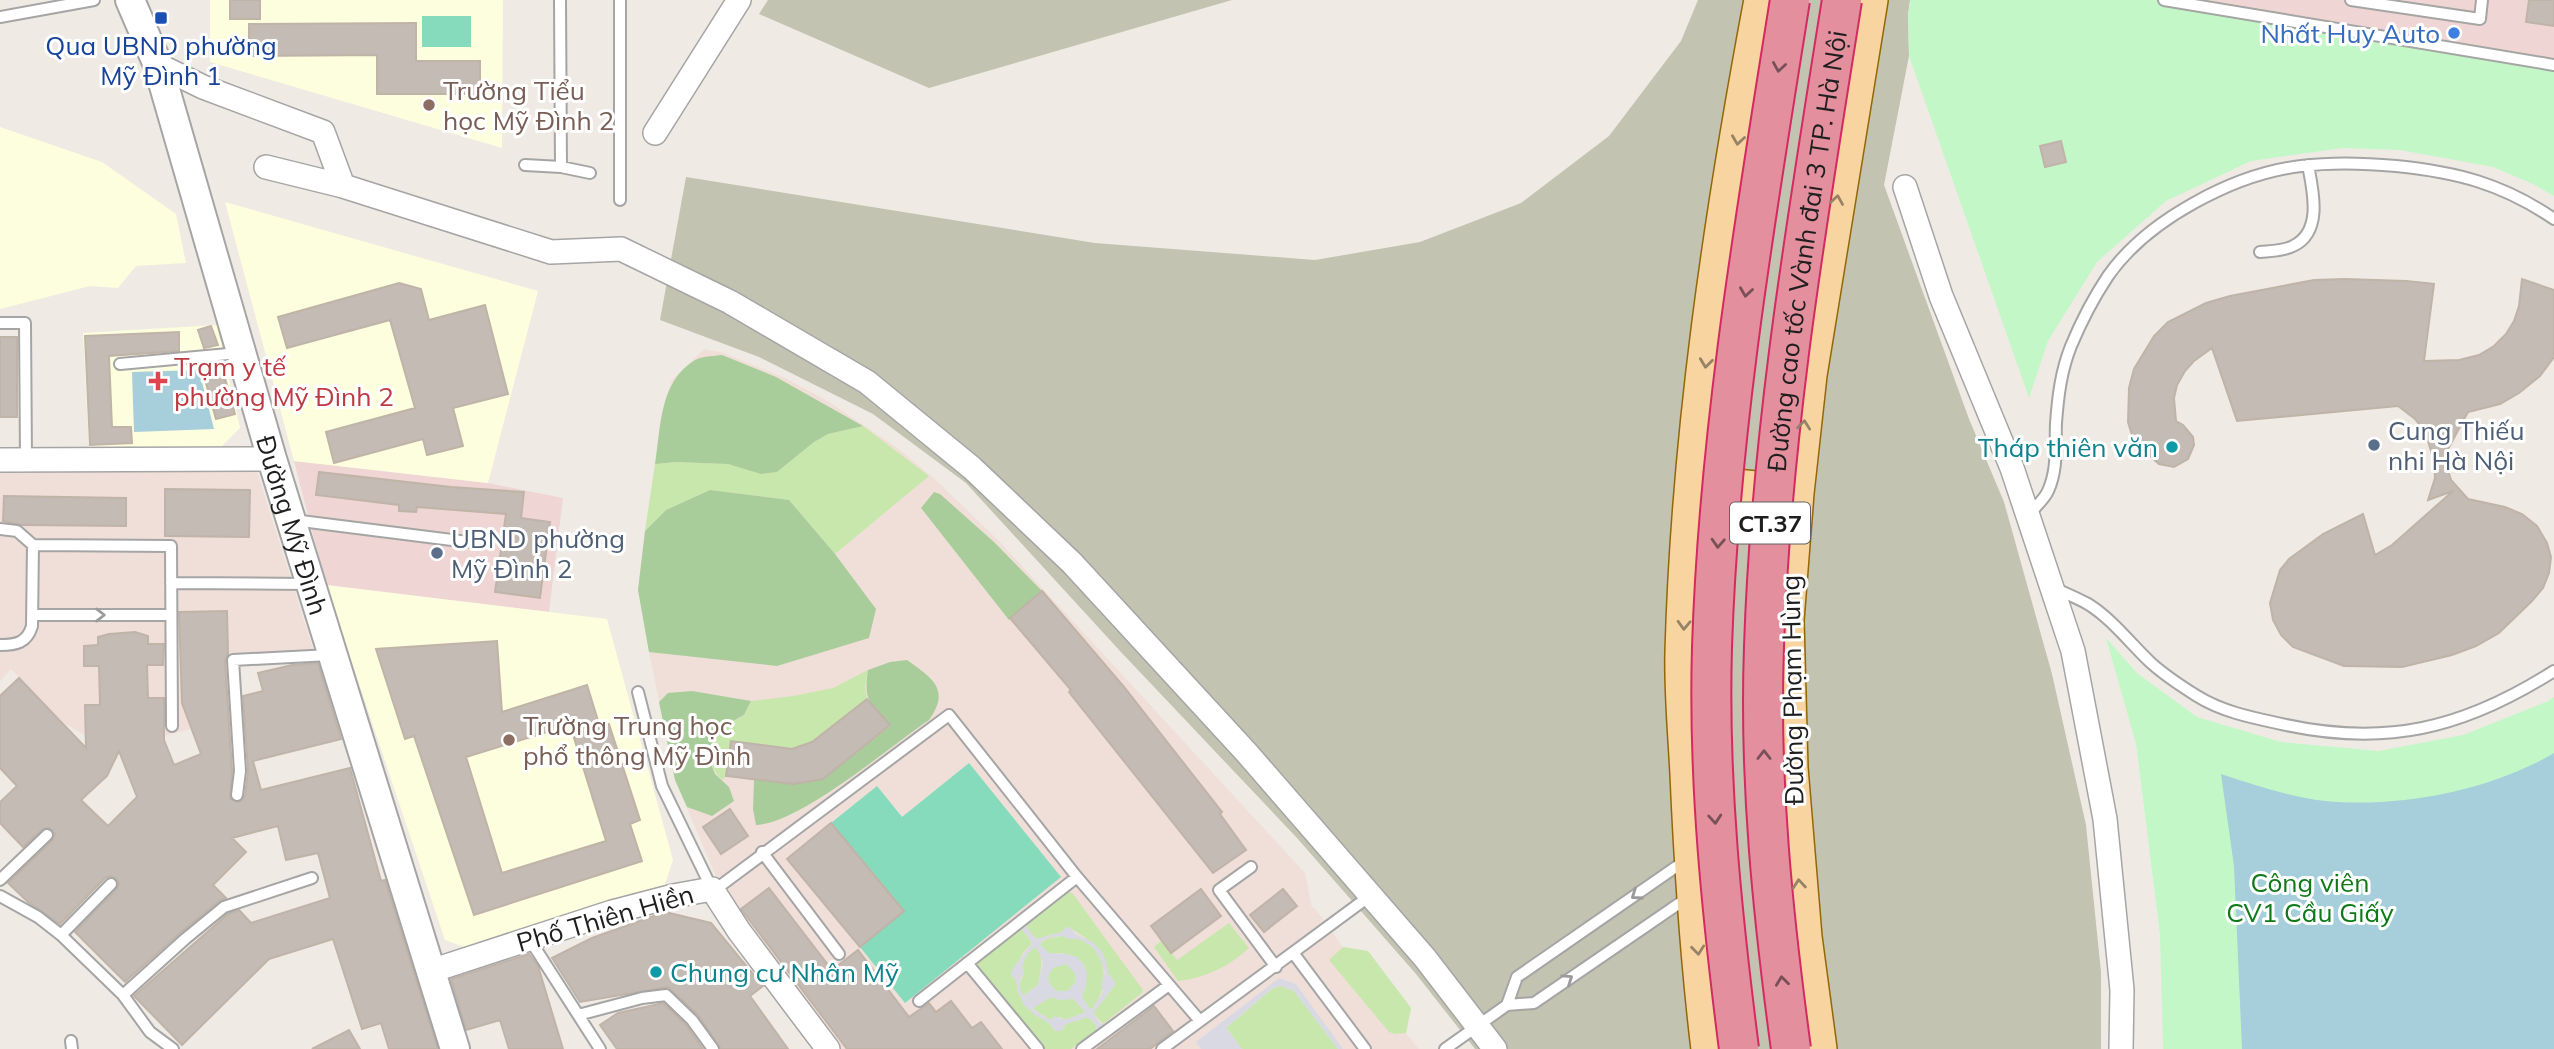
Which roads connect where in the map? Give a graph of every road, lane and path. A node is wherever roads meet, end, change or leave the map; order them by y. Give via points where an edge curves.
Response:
1 (94, 0) edge
2 (130, 0) edge
3 (560, 0) edge
4 (620, 0) edge
5 (739, 0) edge
6 (1762, 0) edge
7 (1790, 0) edge
8 (1842, 0) edge
9 (1870, 0) edge
10 (2164, 0) edge
11 (2351, 0) edge
12 (2482, 0) edge
13 (0, 17) edge
14 (158, 65) junction
15 (2554, 65) edge
16 (655, 133) dead end
17 (525, 165) dead end
18 (2308, 165) junction
19 (266, 167) dead end
20 (561, 167) junction
21 (590, 173) dead end
22 (343, 186) junction
23 (1905, 187) dead end
24 (620, 200) dead end
25 (2554, 219) edge
26 (2260, 252) dead end
27 (0, 323) edge
28 (241, 352) junction
29 (120, 364) dead end
30 (272, 459) junction
31 (0, 460) edge
32 (26, 460) junction
33 (1694, 483) junction
34 (1796, 493) junction
35 (2028, 515) junction
36 (291, 520) junction
37 (0, 529) edge
38 (468, 542) dead end
39 (33, 545) junction
40 (171, 583) junction
41 (311, 584) junction
42 (2052, 587) junction
43 (32, 615) junction
44 (171, 615) junction
45 (0, 645) edge
46 (333, 655) junction
47 (2554, 670) edge
48 (638, 692) dead end
49 (172, 726) dead end
50 (237, 795) dead end
51 (47, 835) dead end
52 (762, 852) junction
53 (1692, 856) junction
54 (1251, 867) dead end
55 (1077, 877) junction
56 (312, 878) dead end
57 (0, 880) edge
58 (111, 884) dead end
59 (712, 889) junction
60 (1693, 894) junction
61 (1371, 895) junction
62 (0, 896) edge
63 (61, 935) junction
64 (530, 940) junction
65 (839, 954) dead end
66 (1294, 954) junction
67 (967, 963) junction
68 (1276, 967) junction
69 (431, 971) junction
70 (1169, 985) junction
71 (123, 995) junction
72 (919, 1001) dead end
73 (1507, 1005) junction
74 (578, 1015) junction
75 (1200, 1021) junction
76 (1477, 1026) junction
77 (173, 1049) edge
78 (455, 1049) edge
79 (600, 1049) edge
80 (713, 1049) edge
81 (828, 1049) edge
82 (1038, 1049) edge
83 (1082, 1049) edge
84 (1162, 1049) edge
85 (1365, 1049) edge
86 (1446, 1049) edge
87 (1494, 1049) edge
88 (1709, 1049) edge
89 (1739, 1049) edge
90 (1790, 1049) edge
91 (1819, 1049) edge
92 (2121, 1049) edge

1 - 13 lane
2 - 14 street, Đường Mỹ Đình
3 - 20 lane
4 - 24 lane
5 - 16 street
6 -> 33 main road via 1718,273
7 -> 89 highway, Đường cao tốc Vành đai 3 TP. Hà Nội / CT.37, bridge via 1731,393 1712,649 1714,802
90 -> 8 highway, Đường cao tốc Vành đai 3 TP. Hà Nội / CT.37, bridge via 1765,800 1763,649 1782,400
34 -> 9 main road, Đường Phạm Hùng via 1809,374
10 - 15 lane
11 - 12 lane via 2480,19
14 - 22 street via 323,132
14 - 28 street, Đường Mỹ Đình
17 - 20 lane
18 - 25 lane via 2355,162 2483,181 2525,199
18 - 26 lane via 2314,215 2307,236 2292,247
18 - 35 lane via 2246,179 2189,205 2145,237 2109,274 2071,346 2060,382 2057,456 2048,492
19 - 22 street
20 - 21 lane
22 - 61 street via 551,252 621,249 730,302 867,382 972,468 1072,563
23 - 35 street via 1941,296
27 - 32 lane via 24,323
28 - 29 lane
28 - 30 street, Đường Mỹ Đình
30 - 32 street
30 - 36 street, Đường Mỹ Đình
31 - 32 street
33 - 34 main road
33 -> 53 main road via 1683,654
91 -> 34 main road, Đường Phạm Hùng via 1790,768 1787,620
35 - 42 street
36 - 38 lane
36 - 41 street, Đường Mỹ Đình
37 - 39 lane via 18,531
39 - 40 lane via 172,546
39 - 43 lane
40 - 41 lane
40 - 44 lane
41 - 46 street, Đường Mỹ Đình
42 - 47 lane via 2087,604 2116,626 2152,664 2199,697 2235,713 2298,728 2357,736 2413,731 2458,720
42 - 92 street via 2073,651 2105,819 2122,990
43 -> 44 lane
43 - 45 lane via 29,636 13,645
44 - 49 lane
46 - 50 lane via 233,660 240,771
46 - 69 street, Đường Mỹ Đình
48 - 59 lane via 662,786
51 - 57 lane
52 - 55 lane via 949,715
52 - 59 lane
52 - 65 lane
53 - 60 main road
53 -> 73 lane via 1517,977
54 - 68 lane via 1219,890
55 - 67 lane
55 - 70 lane
56 - 71 lane via 224,907
58 - 63 lane
59 - 64 street, Phố Thiên Hiền via 612,912
59 - 81 street, Phố Thiên Hiền
73 -> 60 lane via 1534,1003
60 -> 88 main road
61 - 66 lane
61 - 76 street
62 - 63 lane
63 - 71 lane
64 - 69 street, Phố Thiên Hiền
64 - 74 lane
66 - 68 lane
66 - 85 lane
67 - 72 lane
67 - 82 lane
68 - 75 lane
69 - 78 street, Đường Mỹ Đình
70 - 75 lane
70 - 83 lane
71 - 77 lane via 150,1032
73 - 76 lane
74 - 79 lane
74 - 80 lane via 666,995
75 - 84 lane
76 - 86 lane
76 - 87 street

